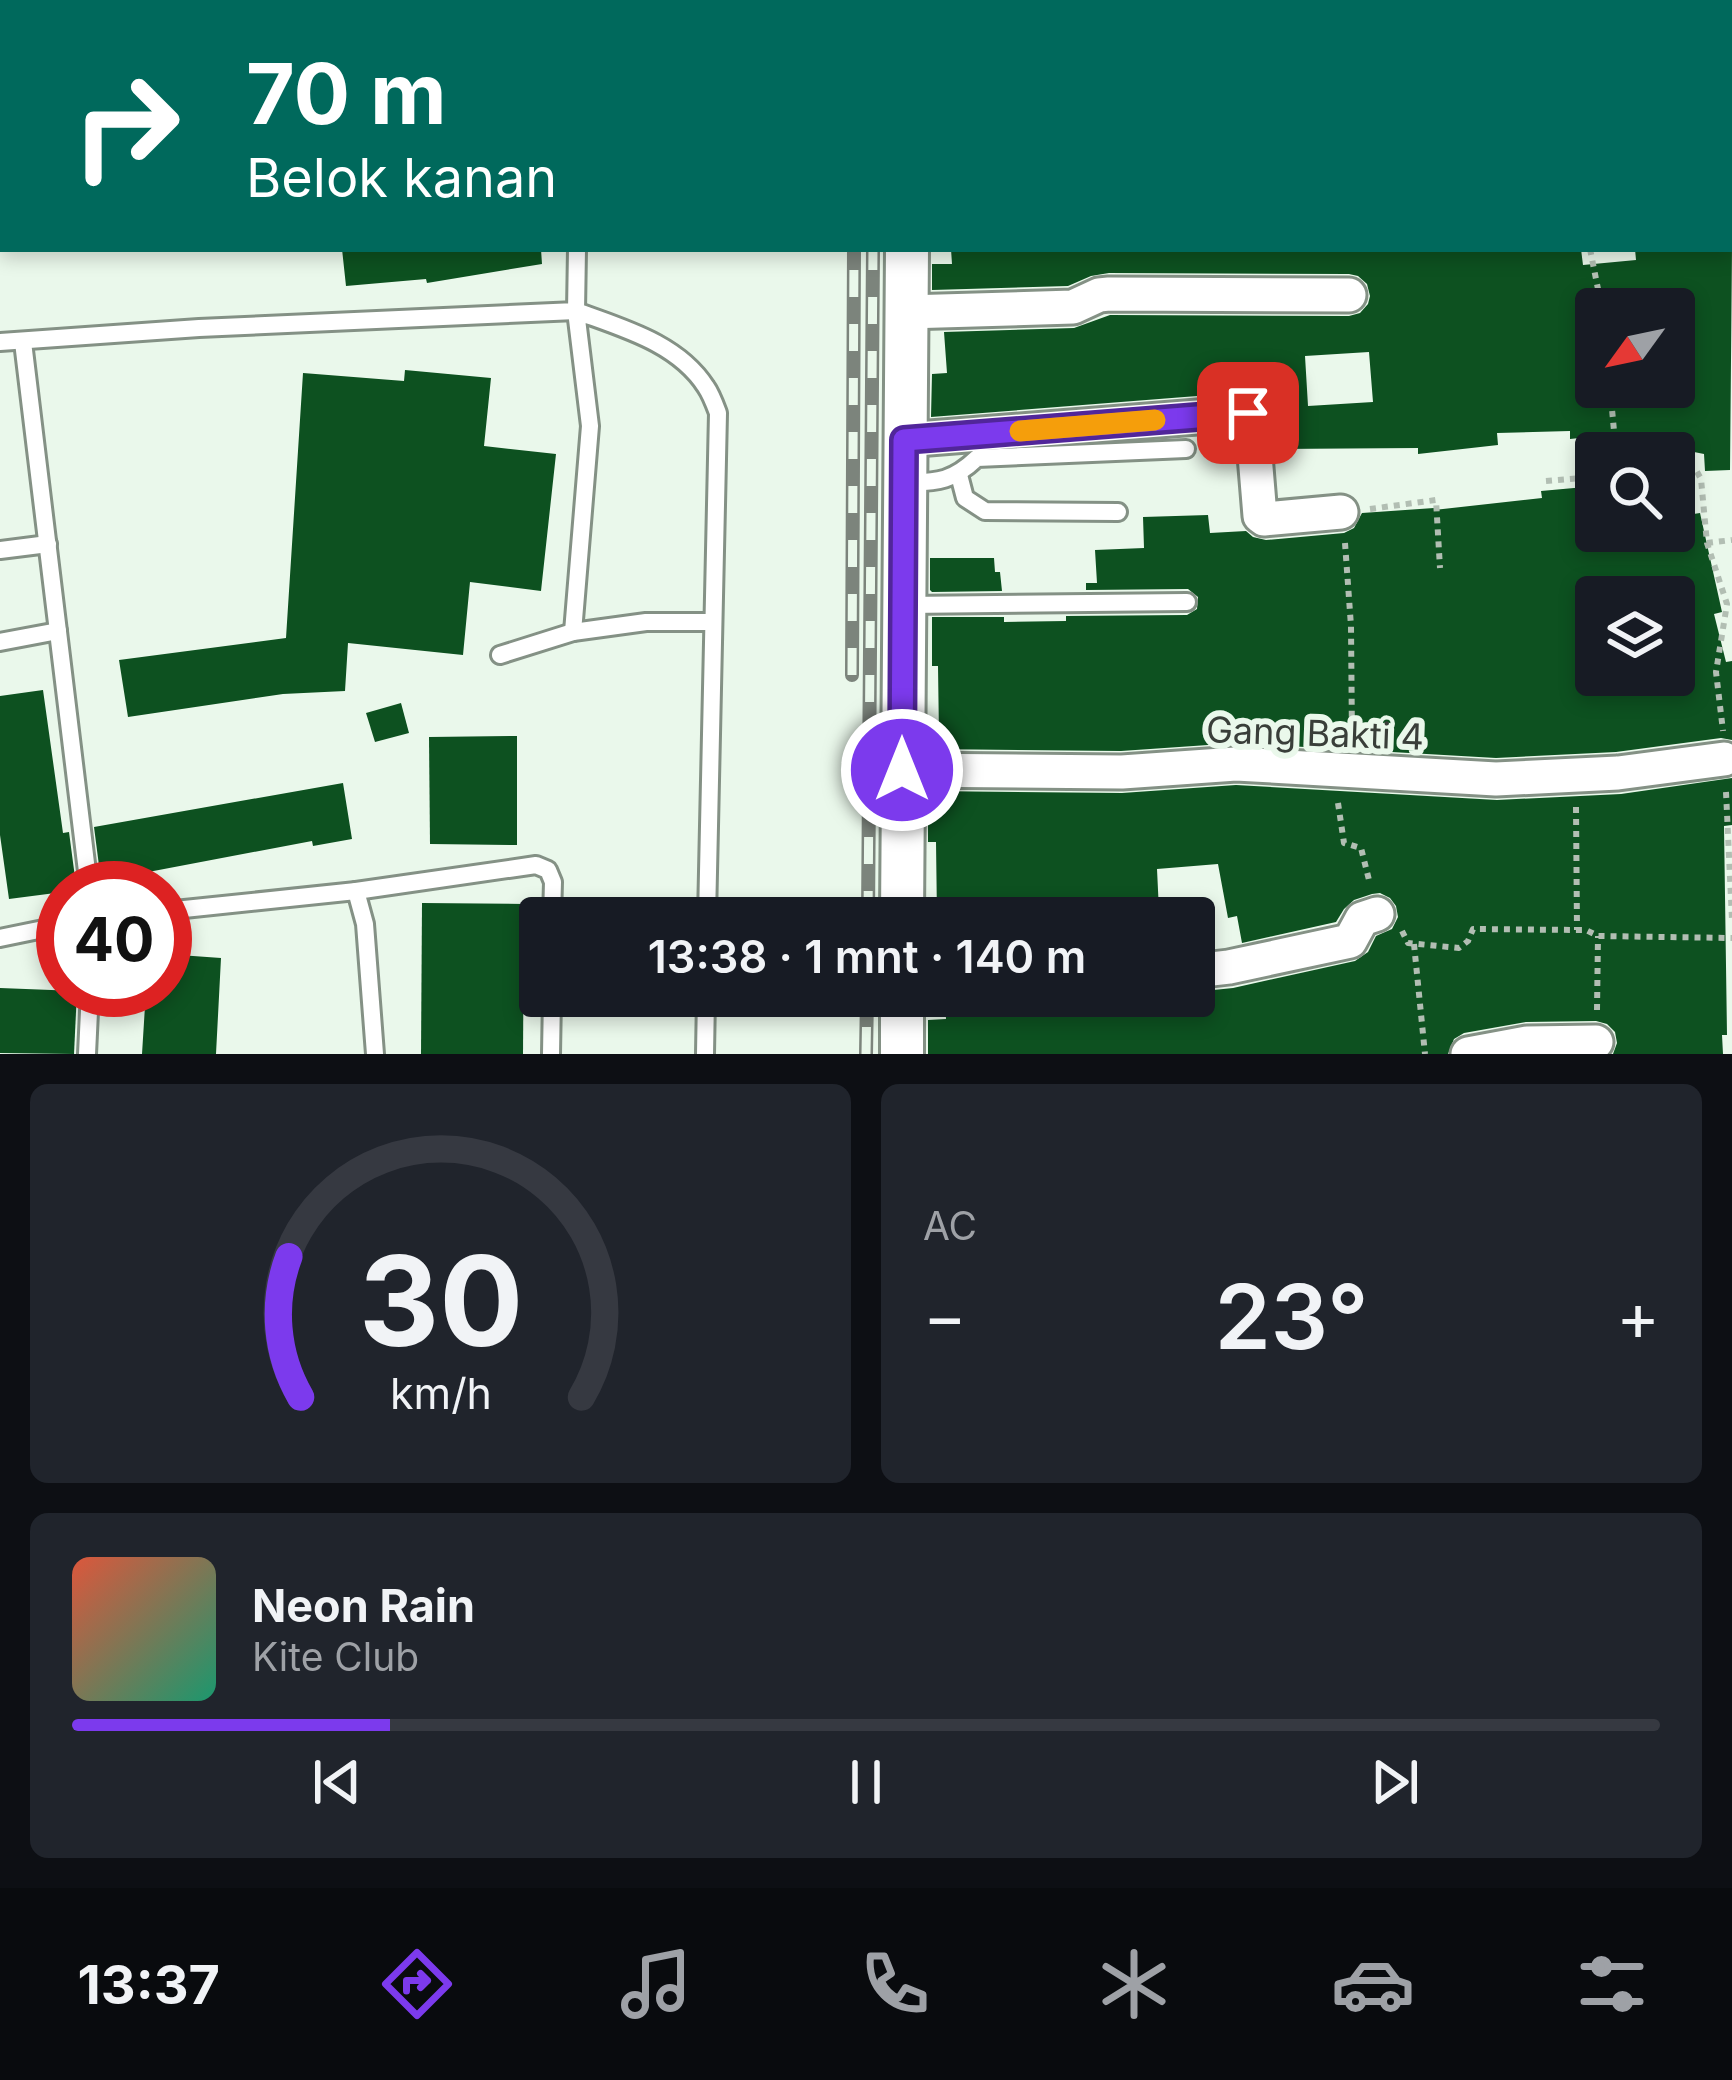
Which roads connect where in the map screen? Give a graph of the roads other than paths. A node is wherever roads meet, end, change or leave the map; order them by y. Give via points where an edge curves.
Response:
1 (577, 252) edge
2 (907, 252) edge
3 (1349, 295) dead end
4 (576, 311) junction
5 (906, 312) junction
6 (0, 342) edge
7 (23, 342) junction
8 (1186, 449) dead end
9 (904, 461) junction
10 (959, 475) junction
11 (1118, 512) dead end
12 (1341, 512) road end
13 (48, 544) junction
14 (0, 550) edge
15 (1187, 602) dead end
16 (903, 604) junction
17 (712, 622) junction
18 (58, 631) junction
19 (573, 632) junction
20 (0, 642) edge
21 (500, 655) dead end
22 (1724, 759) road end
23 (902, 770) junction
24 (86, 861) edge
25 (356, 891) junction
26 (553, 897) edge
27 (707, 897) edge
28 (902, 897) edge
29 (192, 908) edge
30 (1377, 914) road end
31 (36, 931) edge
32 (0, 938) edge
33 (1215, 969) edge
34 (89, 1017) edge
35 (552, 1017) edge
36 (706, 1017) edge
37 (902, 1017) edge
38 (1597, 1042) road end
39 (87, 1054) edge
40 (376, 1054) edge
41 (551, 1054) edge
42 (705, 1054) edge
43 (902, 1054) edge
44 (1468, 1054) edge

1 - 4 lane
2 - 5 street
3 - 5 street via 1109,294 1073,307
4 - 7 lane
4 - 17 lane via 681,359 718,413
4 - 19 lane via 590,426
5 - 9 street
6 - 7 lane
7 - 13 lane
8 - 10 lane via 977,458
9 - 10 lane via 926,483
9 - 12 street via 1248,413 1260,516
9 - 16 street
10 - 11 lane via 965,498 985,511
13 - 14 lane
13 - 18 lane
15 - 16 lane
16 - 23 street
17 - 19 lane
17 - 27 lane
18 - 20 lane
18 - 24 lane
19 - 21 lane
22 - 23 street, Gang Bakti 4 via 1496,779 1236,764
23 - 28 street
25 - 26 lane via 536,865 548,870
25 - 29 lane
25 - 40 lane
30 - 33 street via 1362,919 1350,941
31 - 32 lane
34 - 39 lane
35 - 41 lane
36 - 42 lane
37 - 43 street
38 - 44 street

